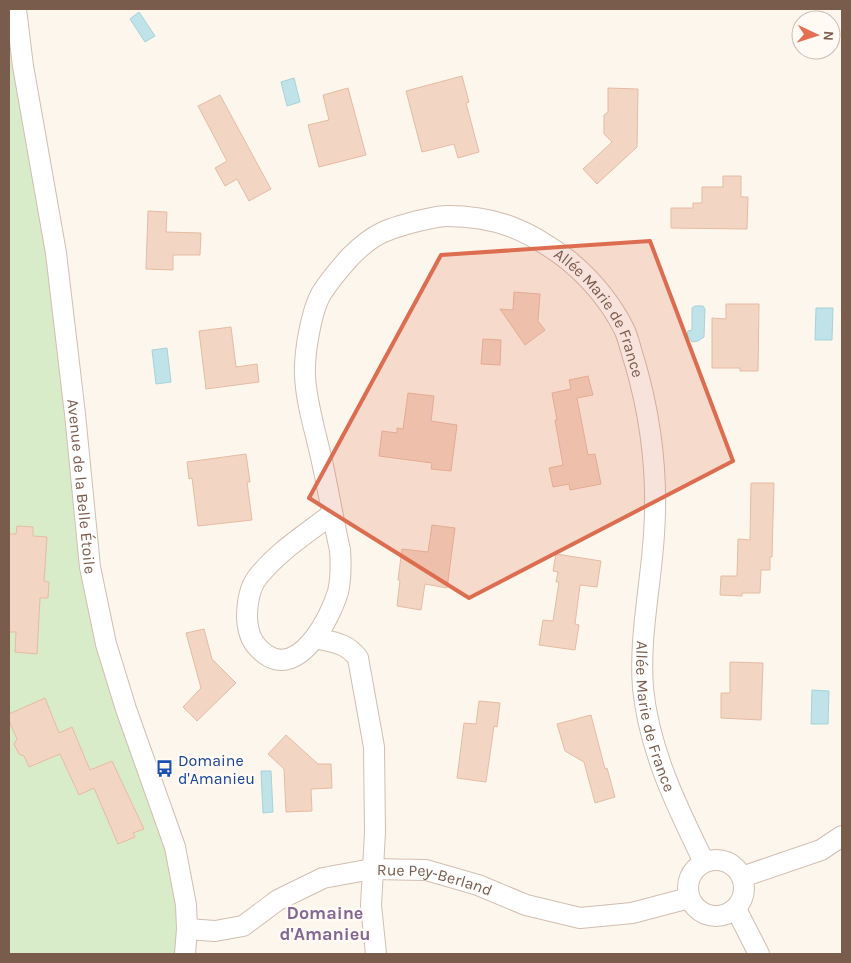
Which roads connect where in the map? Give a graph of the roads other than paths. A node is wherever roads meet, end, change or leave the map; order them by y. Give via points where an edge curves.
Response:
1 (16, 9) edge
2 (16, 67) edge
3 (332, 514) junction
4 (315, 638) junction
5 (842, 836) edge
6 (704, 862) junction
7 (372, 868) junction
8 (742, 877) junction
9 (689, 898) junction
10 (736, 909) junction
11 (187, 929) junction
12 (185, 954) edge
13 (376, 954) edge
14 (759, 954) edge

1 - 2 street, Avenue de la Belle Étoile
2 - 11 street, Avenue de la Belle Étoile via 56,253 90,567 106,644 175,847 184,887
3 - 4 street, Allée Marie de France via 340,550 338,591
3 - 4 street, Allée Marie de France via 294,543 256,580 247,606 252,642 269,657 294,658
3 - 6 street, Allée Marie de France via 305,374 308,335 320,296 365,242 394,227 439,216 471,216 509,225 538,239 587,275 625,330 649,421 655,477 654,533 642,656 644,690 649,724 671,794
4 - 7 street via 344,644 358,658 374,747
5 - 8 street via 822,850
6 - 8 street via 713,859 730,863
6 - 9 street via 697,866 688,881
7 - 9 street, Rue Pey-Berland via 426,870 478,885 526,904 580,918 632,913
7 - 11 street, Rue Pey-Berland via 323,878 278,900 244,926 215,931
7 - 13 street
8 - 10 street via 744,894
9 - 10 street via 700,912 709,916 727,914
10 - 14 street
11 - 12 street, Avenue de la Belle Étoile

